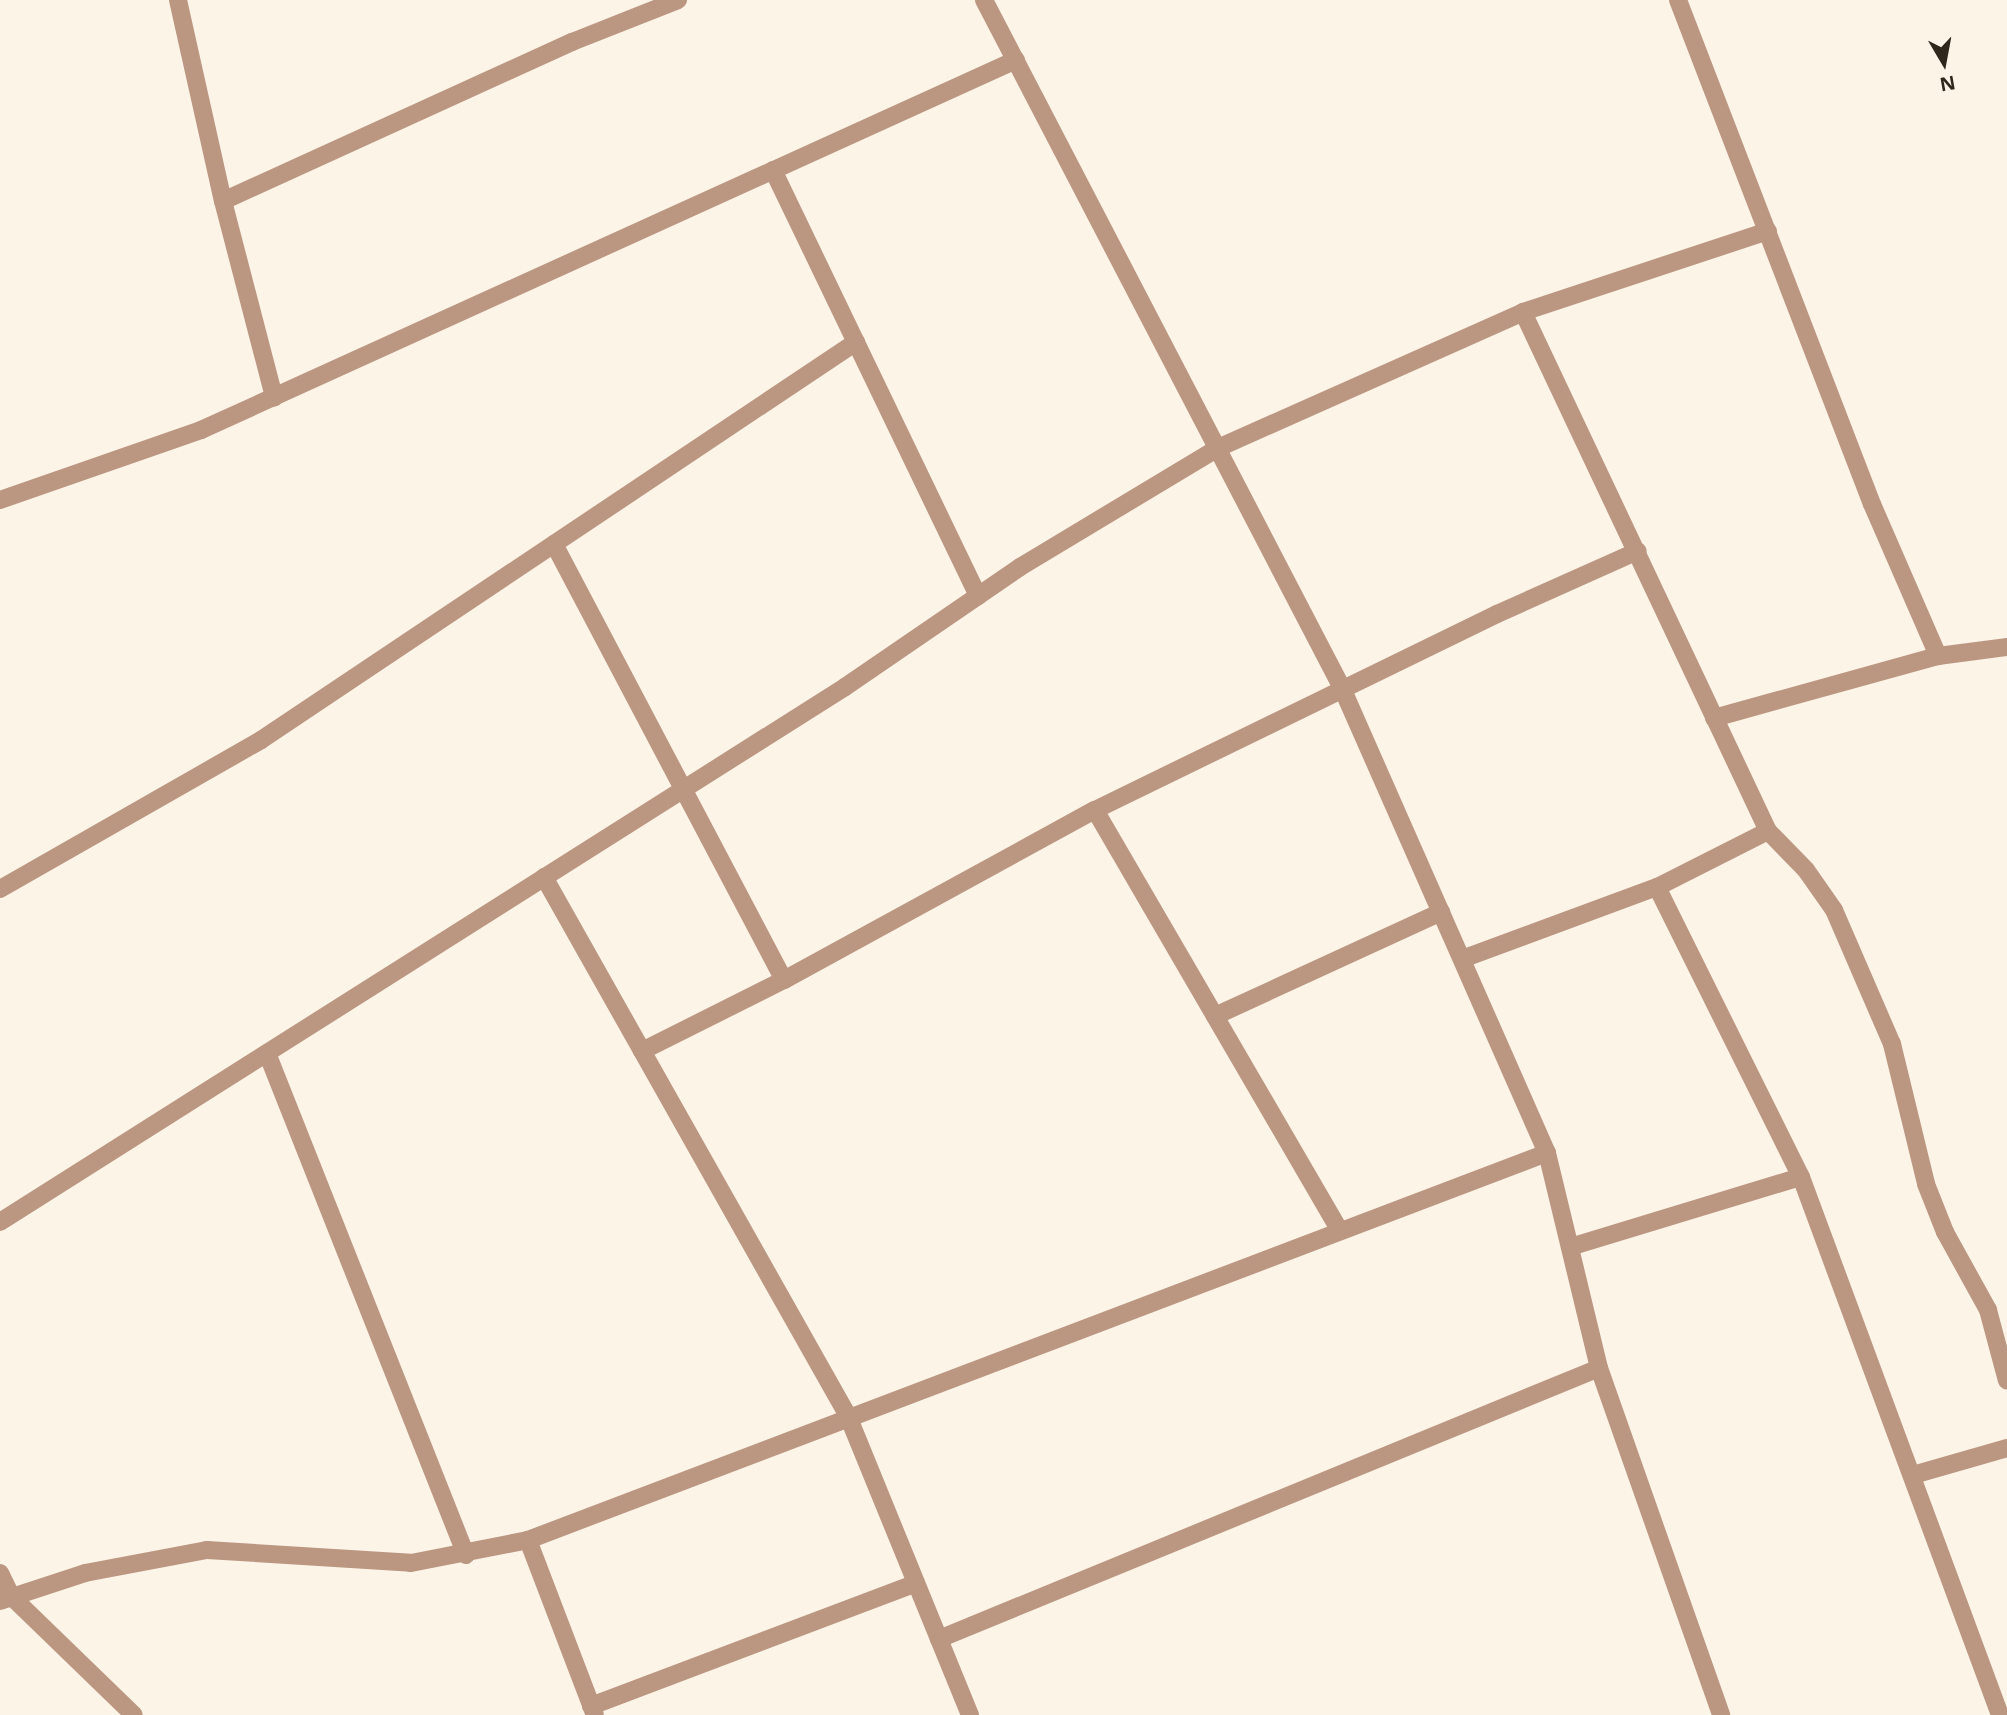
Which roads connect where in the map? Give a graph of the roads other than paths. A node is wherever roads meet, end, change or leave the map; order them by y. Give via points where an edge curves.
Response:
1 (178, 0) edge
2 (678, 0) edge
3 (984, 0) edge
4 (1678, 0) edge
5 (1016, 60) junction
6 (773, 170) junction
7 (223, 201) junction
8 (1768, 231) junction
9 (1523, 312) junction
10 (856, 342) junction
11 (274, 397) junction
12 (1218, 448) junction
13 (0, 500) edge
14 (554, 544) junction
15 (1638, 551) junction
16 (978, 596) junction
17 (2007, 648) edge
18 (1938, 656) junction
19 (1342, 688) junction
20 (1714, 718) junction
21 (683, 789) junction
22 (1095, 810) junction
23 (1768, 831) junction
24 (544, 877) junction
25 (1657, 887) junction
26 (0, 890) edge
27 (1441, 912) junction
28 (1462, 959) junction
29 (784, 980) junction
30 (1215, 1016) junction
31 (642, 1051) junction
32 (267, 1053) junction
33 (1547, 1153) junction
34 (1801, 1177) junction
35 (0, 1222) edge
36 (1339, 1229) junction
37 (1570, 1247) junction
38 (1599, 1368) junction
39 (2007, 1381) edge
40 (848, 1416) junction
41 (2007, 1448) edge
42 (1913, 1475) junction
43 (528, 1541) junction
44 (466, 1555) junction
45 (0, 1573) edge
46 (916, 1583) junction
47 (5, 1598) edge
48 (939, 1639) junction
49 (593, 1711) edge
50 (134, 1715) edge
51 (970, 1715) edge
52 (1721, 1715) edge
53 (2000, 1715) edge

1 - 7 street
2 - 7 street via 572,42
3 - 5 street
4 - 8 street
5 - 6 street
5 - 12 street
6 - 10 street
6 - 11 street
7 - 11 street
8 - 9 street
8 - 18 street via 1872,504
9 - 12 street
9 - 15 street
10 - 14 street
10 - 16 street
11 - 13 street via 201,430
12 - 16 street
12 - 19 street
14 - 21 street
14 - 26 street via 261,740
15 - 19 street
15 - 20 street
16 - 21 street
17 - 18 street
18 - 20 street
19 - 22 street
19 - 27 street
20 - 23 street
21 - 24 street
21 - 29 street
22 - 29 street
22 - 30 street
23 - 25 street
23 - 39 street via 1806,870 1834,910 1892,1044 1926,1184 1945,1232 1987,1310
24 - 31 street
24 - 32 street
25 - 28 street
25 - 34 street
27 - 28 street
27 - 30 street
28 - 33 street
29 - 31 street
30 - 36 street
31 - 40 street
32 - 35 street
32 - 44 street
33 - 36 street via 1462,1188
33 - 37 street
34 - 37 street
34 - 42 street
36 - 40 street
37 - 38 street
38 - 48 street
38 - 52 street
40 - 43 street
40 - 46 street
41 - 42 street
42 - 53 street
43 - 44 street
43 - 49 street
44 - 47 street via 411,1563 207,1550 85,1573
45 - 47 street
46 - 48 street
46 - 49 street
47 - 50 street
48 - 51 street

